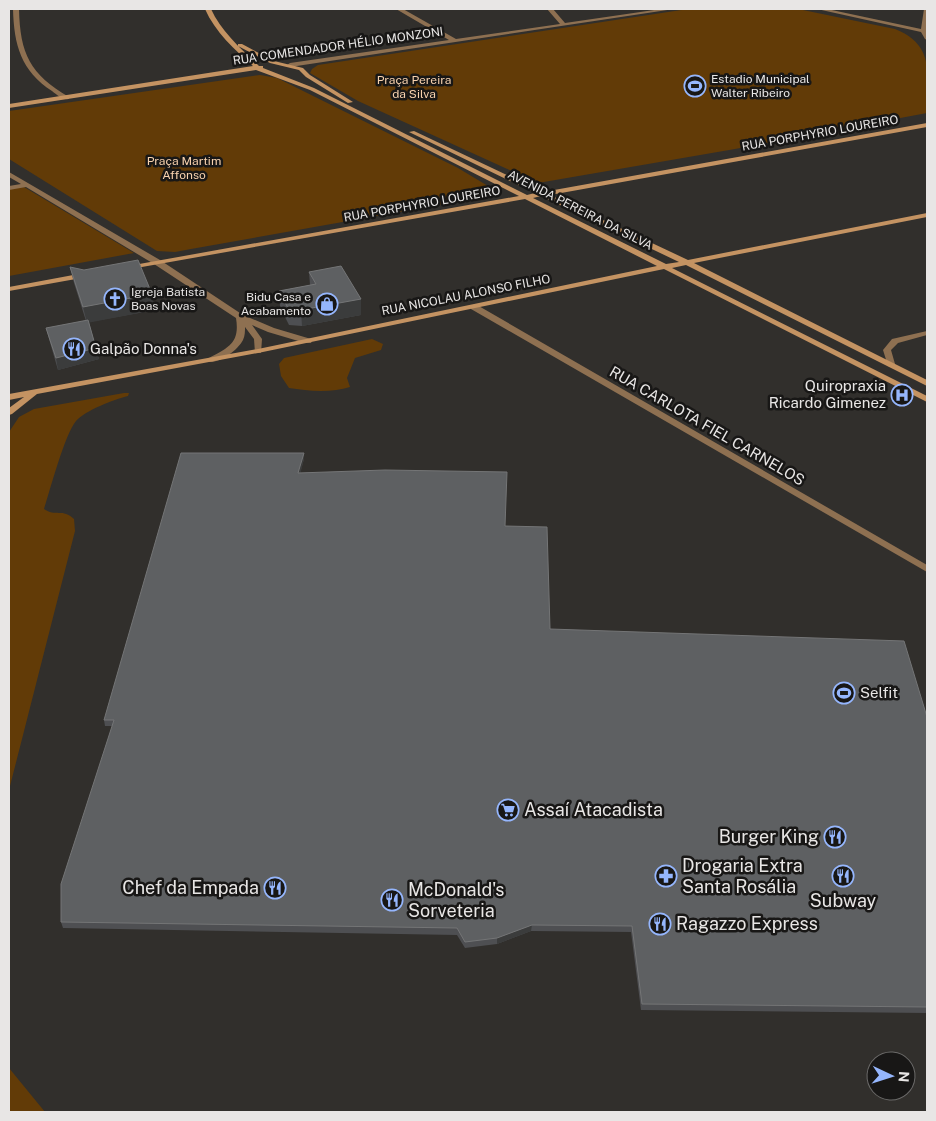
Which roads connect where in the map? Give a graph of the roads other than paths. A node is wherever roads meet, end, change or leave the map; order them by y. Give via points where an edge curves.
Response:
1 (16, 9) edge
2 (208, 9) edge
3 (399, 9) edge
4 (550, 9) edge
5 (672, 9) edge
6 (820, 9) edge
7 (927, 9) edge
8 (564, 24) junction
9 (923, 31) junction
10 (228, 38) junction
11 (927, 38) edge
12 (455, 41) junction
13 (247, 57) junction
14 (290, 65) junction
15 (258, 68) junction
16 (235, 71) junction
17 (66, 98) junction
18 (9, 106) edge
19 (927, 125) edge
20 (9, 174) edge
21 (26, 185) junction
22 (9, 188) edge
23 (542, 194) junction
24 (527, 197) junction
25 (927, 215) edge
26 (636, 260) junction
27 (157, 262) junction
28 (688, 263) junction
29 (663, 267) junction
30 (120, 269) edge
31 (92, 274) edge
32 (628, 274) junction
33 (9, 289) edge
34 (474, 307) junction
35 (240, 317) junction
36 (927, 333) edge
37 (308, 341) junction
38 (258, 351) junction
39 (212, 360) junction
40 (891, 364) junction
41 (927, 382) edge
42 (36, 392) junction
43 (9, 397) edge
44 (927, 399) edge
45 (9, 412) edge
46 (927, 568) edge

1 - 17 street via 16,28 28,66 53,91
2 - 10 main road, AVENIDA PEREIRA DA SILVA
3 - 12 street
4 - 8 street
5 - 8 street, RUA COMENDADOR HÉLIO MONZONI
6 - 9 street
7 - 9 street
8 - 12 street, RUA COMENDADOR HÉLIO MONZONI
9 - 11 street
10 - 13 main road, AVENIDA PEREIRA DA SILVA
10 - 14 main road, AVENIDA PEREIRA DA SILVA via 272,62
12 - 14 street, RUA COMENDADOR HÉLIO MONZONI
13 - 15 main road, AVENIDA PEREIRA DA SILVA
13 - 16 main road via 245,65
14 - 15 main road, RUA COMENDADOR HÉLIO MONZONI
14 - 23 main road, AVENIDA PEREIRA DA SILVA via 353,104
15 - 16 main road, RUA COMENDADOR HÉLIO MONZONI
15 - 24 main road, AVENIDA PEREIRA DA SILVA via 312,89
16 - 17 main road, RUA COMENDADOR HÉLIO MONZONI
17 - 18 main road, RUA COMENDADOR HÉLIO MONZONI
19 - 23 main road, RUA PORPHYRIO LOUREIRO
20 - 21 street
21 - 22 street
21 - 27 street
23 - 24 main road, RUA PORPHYRIO LOUREIRO
23 - 28 main road, AVENIDA PEREIRA DA SILVA
24 - 26 main road, AVENIDA PEREIRA DA SILVA
24 - 27 main road, RUA PORPHYRIO LOUREIRO
25 - 28 main road, RUA NICOLAU ALONSO FILHO
26 - 29 main road, AVENIDA PEREIRA DA SILVA
26 - 32 main road
27 - 30 main road, RUA PORPHYRIO LOUREIRO
27 - 35 street
28 - 29 main road, RUA NICOLAU ALONSO FILHO
28 - 40 main road, AVENIDA PEREIRA DA SILVA
29 - 32 main road, RUA NICOLAU ALONSO FILHO
29 - 44 main road, AVENIDA PEREIRA DA SILVA
31 - 33 main road
32 - 34 main road, RUA NICOLAU ALONSO FILHO
34 - 37 main road, RUA NICOLAU ALONSO FILHO
34 - 46 street, RUA CARLOTA FIEL CARNELOS
35 - 37 street
35 - 38 street via 258,339
35 - 39 street via 242,338
36 - 40 street via 895,341 888,350
37 - 38 main road, RUA NICOLAU ALONSO FILHO
38 - 39 main road, RUA NICOLAU ALONSO FILHO
39 - 42 main road, RUA NICOLAU ALONSO FILHO
40 - 41 main road, AVENIDA PEREIRA DA SILVA
42 - 43 main road, RUA NICOLAU ALONSO FILHO
42 - 45 main road

